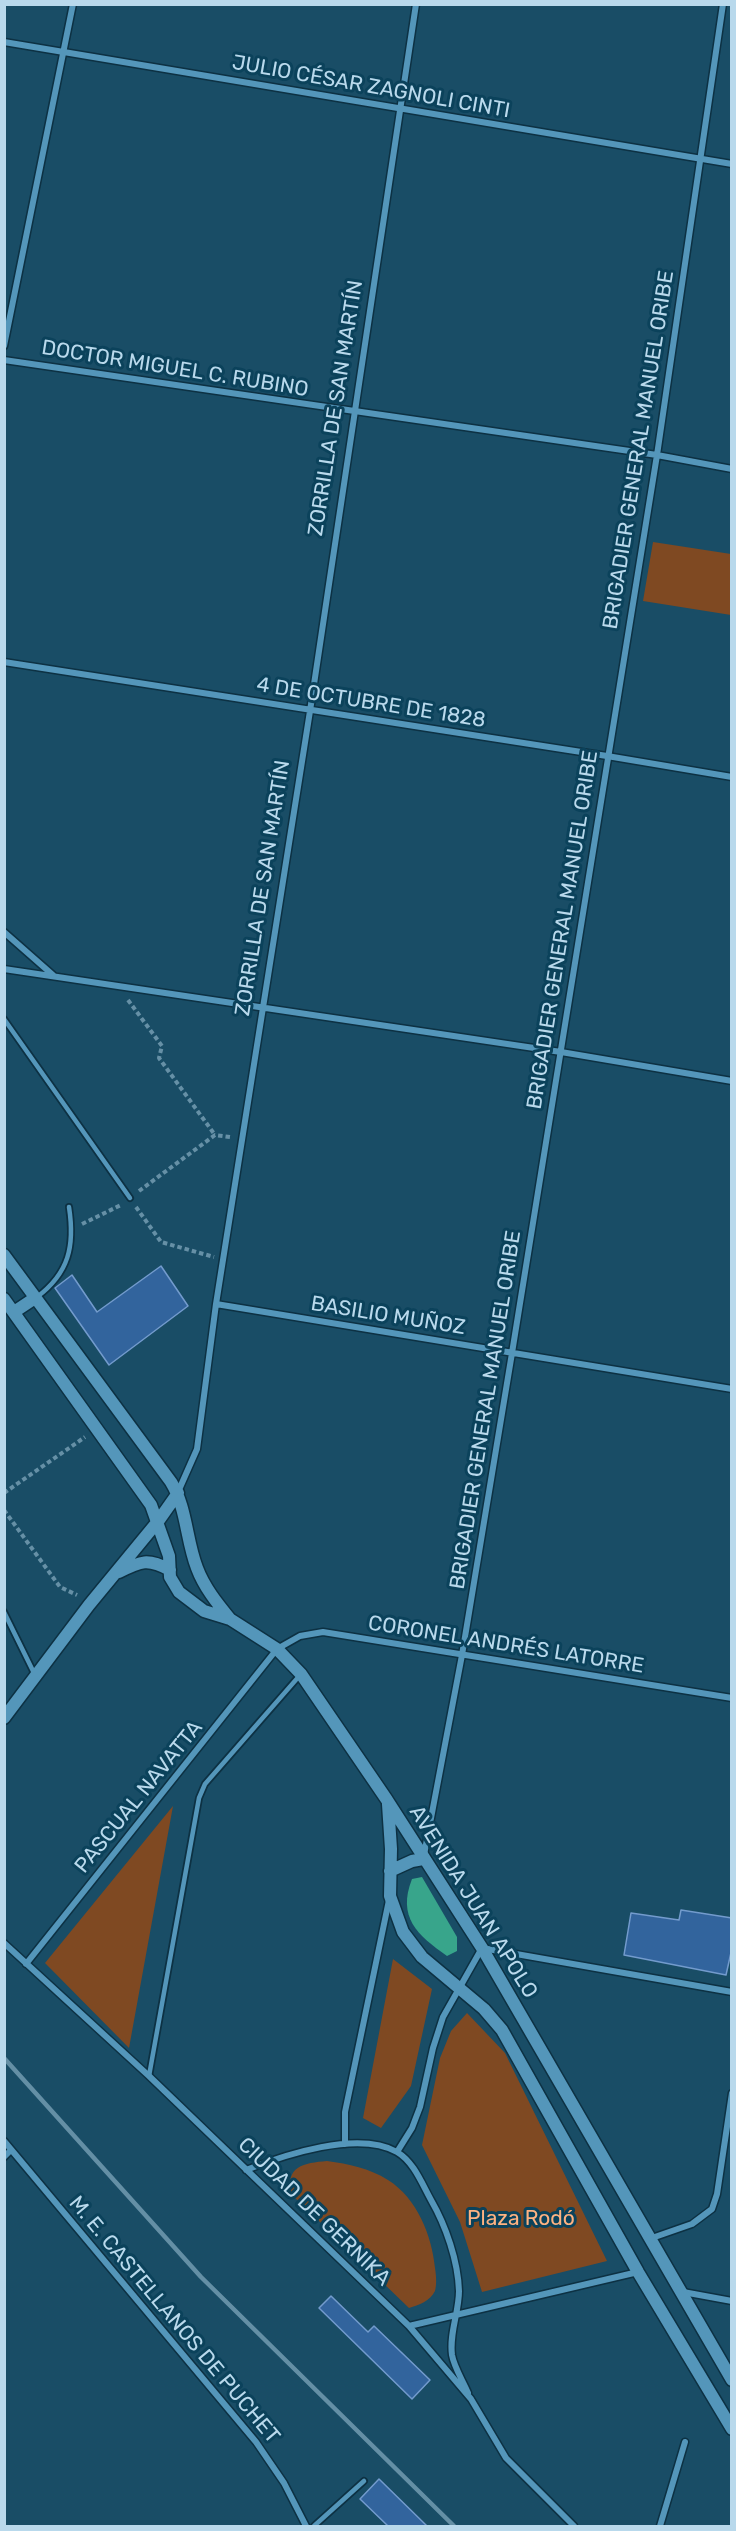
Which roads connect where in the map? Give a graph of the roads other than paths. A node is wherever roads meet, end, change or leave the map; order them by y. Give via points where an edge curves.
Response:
1 (73, 4) edge
2 (416, 4) edge
3 (723, 4) edge
4 (4, 42) edge
5 (63, 52) junction
6 (401, 110) junction
7 (700, 159) junction
8 (732, 164) edge
9 (4, 346) edge
10 (4, 360) edge
11 (354, 412) junction
12 (657, 455) junction
13 (732, 469) edge
14 (4, 662) edge
15 (310, 711) junction
16 (607, 756) junction
17 (732, 777) edge
18 (4, 932) edge
19 (4, 969) edge
20 (55, 976) junction
21 (263, 1008) junction
22 (4, 1019) edge
23 (561, 1052) junction
24 (732, 1081) edge
25 (130, 1198) road end
26 (69, 1207) dead end
27 (4, 1255) edge
28 (35, 1298) junction
29 (4, 1299) edge
30 (216, 1304) junction
31 (14, 1312) junction
32 (512, 1353) junction
33 (732, 1389) edge
34 (178, 1493) junction
35 (159, 1520) junction
36 (170, 1570) junction
37 (115, 1574) junction
38 (4, 1612) edge
39 (230, 1619) junction
40 (278, 1649) junction
41 (462, 1655) junction
42 (301, 1674) junction
43 (36, 1675) junction
44 (732, 1698) edge
45 (4, 1718) edge
46 (387, 1800) junction
47 (423, 1859) junction
48 (390, 1871) junction
49 (390, 1896) junction
50 (4, 1943) edge
51 (482, 1948) junction
52 (26, 1964) junction
53 (460, 1987) junction
54 (732, 1992) edge
55 (149, 2076) junction
56 (732, 2093) edge
57 (4, 2141) edge
58 (345, 2144) junction
59 (11, 2150) junction
60 (397, 2152) junction
61 (4, 2157) edge
62 (246, 2170) junction
63 (648, 2239) junction
64 (638, 2272) junction
65 (679, 2292) junction
66 (732, 2301) edge
67 (457, 2316) junction
68 (409, 2326) junction
69 (732, 2380) edge
70 (471, 2399) junction
71 (732, 2429) edge
72 (685, 2442) dead end
73 (364, 2481) dead end
74 (306, 2526) edge
75 (314, 2526) edge
76 (574, 2526) edge
77 (660, 2526) edge

1 - 5 street
2 - 6 street, ZORRILLA DE SAN MARTÍN
3 - 7 street, BRIGADIER GENERAL MANUEL ORIBE
4 - 5 street, JULIO CÉSAR ZAGNOLI CINTI
5 - 6 street, JULIO CÉSAR ZAGNOLI CINTI
5 - 9 street
6 - 7 street, JULIO CÉSAR ZAGNOLI CINTI
6 - 11 street, ZORRILLA DE SAN MARTÍN
7 - 8 street, JULIO CÉSAR ZAGNOLI CINTI
7 - 12 street, BRIGADIER GENERAL MANUEL ORIBE
10 - 11 street, DOCTOR MIGUEL C. RUBINO
11 - 12 street, DOCTOR MIGUEL C. RUBINO
11 - 15 street, ZORRILLA DE SAN MARTÍN
12 - 13 street, DOCTOR MIGUEL C. RUBINO
12 - 16 street, BRIGADIER GENERAL MANUEL ORIBE
14 - 15 street, 4 DE OCTUBRE DE 1828
15 - 16 street, 4 DE OCTUBRE DE 1828
15 - 21 street, ZORRILLA DE SAN MARTÍN
16 - 17 street, 4 DE OCTUBRE DE 1828
16 - 23 street, BRIGADIER GENERAL MANUEL ORIBE
18 - 20 street
19 - 20 street
20 - 21 street
21 - 23 street
21 - 30 street, ZORRILLA DE SAN MARTÍN
22 - 25 lane
23 - 24 street
23 - 32 street, BRIGADIER GENERAL MANUEL ORIBE
26 - 28 lane via 72,1228 68,1258 55,1284
27 - 28 street
28 - 31 street
28 - 34 street
29 - 31 street
30 - 32 street, BASILIO MUÑOZ
30 - 34 street, ZORRILLA DE SAN MARTÍN via 197,1449
31 - 35 street
32 - 33 street, BASILIO MUÑOZ
32 - 41 street, BRIGADIER GENERAL MANUEL ORIBE
34 - 35 street, ZORRILLA DE SAN MARTÍN
34 - 39 street via 196,1566 206,1588
35 - 36 street
35 - 37 street, ZORRILLA DE SAN MARTÍN
36 - 37 street via 156,1563 140,1562
36 - 39 street via 179,1592 204,1611
37 - 43 street, ZORRILLA DE SAN MARTÍN
38 - 43 lane
39 - 40 street
40 - 41 street, CORONEL ANDRÉS LATORRE via 300,1636 323,1632
40 - 42 street
40 - 52 street, PASCUAL NAVATTA
41 - 44 street, CORONEL ANDRÉS LATORRE
41 - 47 street, BRIGADIER GENERAL MANUEL ORIBE
42 - 46 street
42 - 55 lane via 206,1784 199,1798
43 - 45 street, ZORRILLA DE SAN MARTÍN
46 - 47 street, AVENIDA JUAN APOLO
46 - 48 street, AVENIDA JUAN APOLO
47 - 48 street
47 - 51 street, AVENIDA JUAN APOLO
48 - 49 street, AVENIDA JUAN APOLO
49 - 53 street, AVENIDA JUAN APOLO via 403,1932 422,1957
49 - 58 street via 345,2112
50 - 52 street, CIUDAD DE GERNIKA
51 - 53 street
51 - 54 street
51 - 63 street, AVENIDA JUAN APOLO
52 - 55 street, CIUDAD DE GERNIKA
53 - 60 street via 443,2017 412,2128
53 - 64 street, AVENIDA JUAN APOLO via 502,2030
55 - 62 street, CIUDAD DE GERNIKA
56 - 63 street via 712,2209 692,2224
57 - 59 street, M. E. CASTELLANOS DE PUCHET
58 - 60 street
58 - 62 street via 291,2155
59 - 61 street
59 - 74 street, M. E. CASTELLANOS DE PUCHET via 256,2442 284,2483
60 - 67 street via 412,2166 440,2215 454,2259 459,2291
62 - 68 street, CIUDAD DE GERNIKA
63 - 65 street, AVENIDA JUAN APOLO
64 - 67 street
64 - 71 street, AVENIDA JUAN APOLO
65 - 66 street
65 - 69 street, AVENIDA JUAN APOLO
67 - 68 street
67 - 70 street via 452,2356
68 - 70 street, CIUDAD DE GERNIKA
70 - 76 street, CIUDAD DE GERNIKA via 506,2458
72 - 77 street
73 - 75 lane

